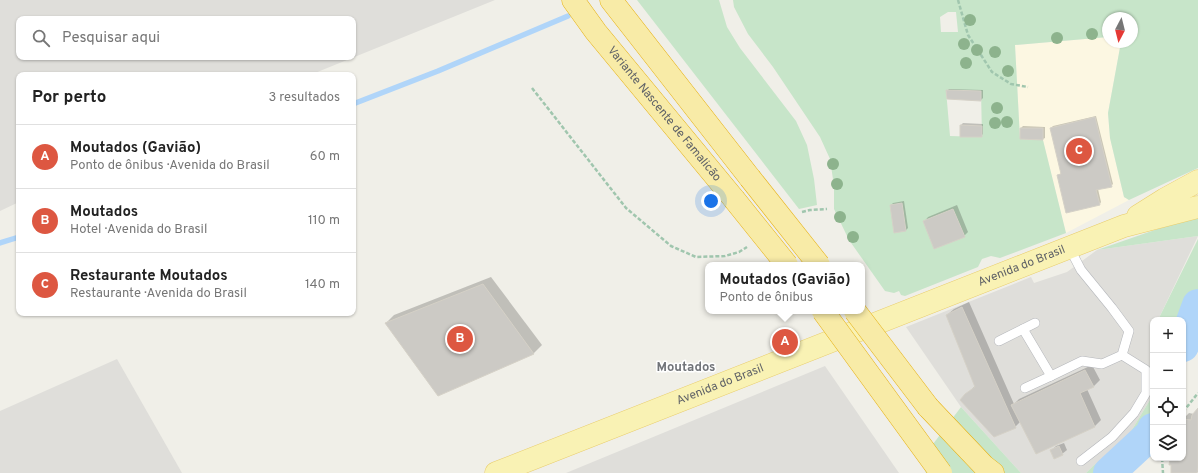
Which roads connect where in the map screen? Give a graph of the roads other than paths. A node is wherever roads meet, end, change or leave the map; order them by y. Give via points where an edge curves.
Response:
1 (573, 0) edge
2 (611, 0) edge
3 (1198, 181) edge
4 (1198, 207) edge
5 (1124, 226) junction
6 (1069, 247) junction
7 (785, 262) edge
8 (817, 262) edge
9 (826, 314) edge
10 (857, 314) edge
11 (1035, 323) dead end
12 (1023, 329) junction
13 (999, 341) dead end
14 (1122, 355) junction
15 (1051, 376) junction
16 (1025, 388) dead end
17 (928, 407) junction
18 (1081, 461) dead end
19 (496, 473) edge
20 (941, 473) edge
21 (975, 473) edge
22 (993, 473) edge

1 - 7 highway, Variante Nascente de Famalicão, bridge via 596,32
2 - 8 highway, bridge
3 - 5 main road, Avenida do Brasil
4 - 5 main road, Avenida do Brasil
5 - 6 main road, Avenida do Brasil
6 - 14 lane via 1081,270 1129,331
6 - 19 main road, Avenida do Brasil
9 - 20 highway, bridge
10 - 17 highway, bridge
11 - 12 lane
12 - 13 lane
12 - 15 lane
14 - 15 lane via 1102,364 1082,361
14 - 18 lane via 1146,370 1146,393 1134,413 1112,437
15 - 16 lane
17 - 21 highway
17 - 22 highway

